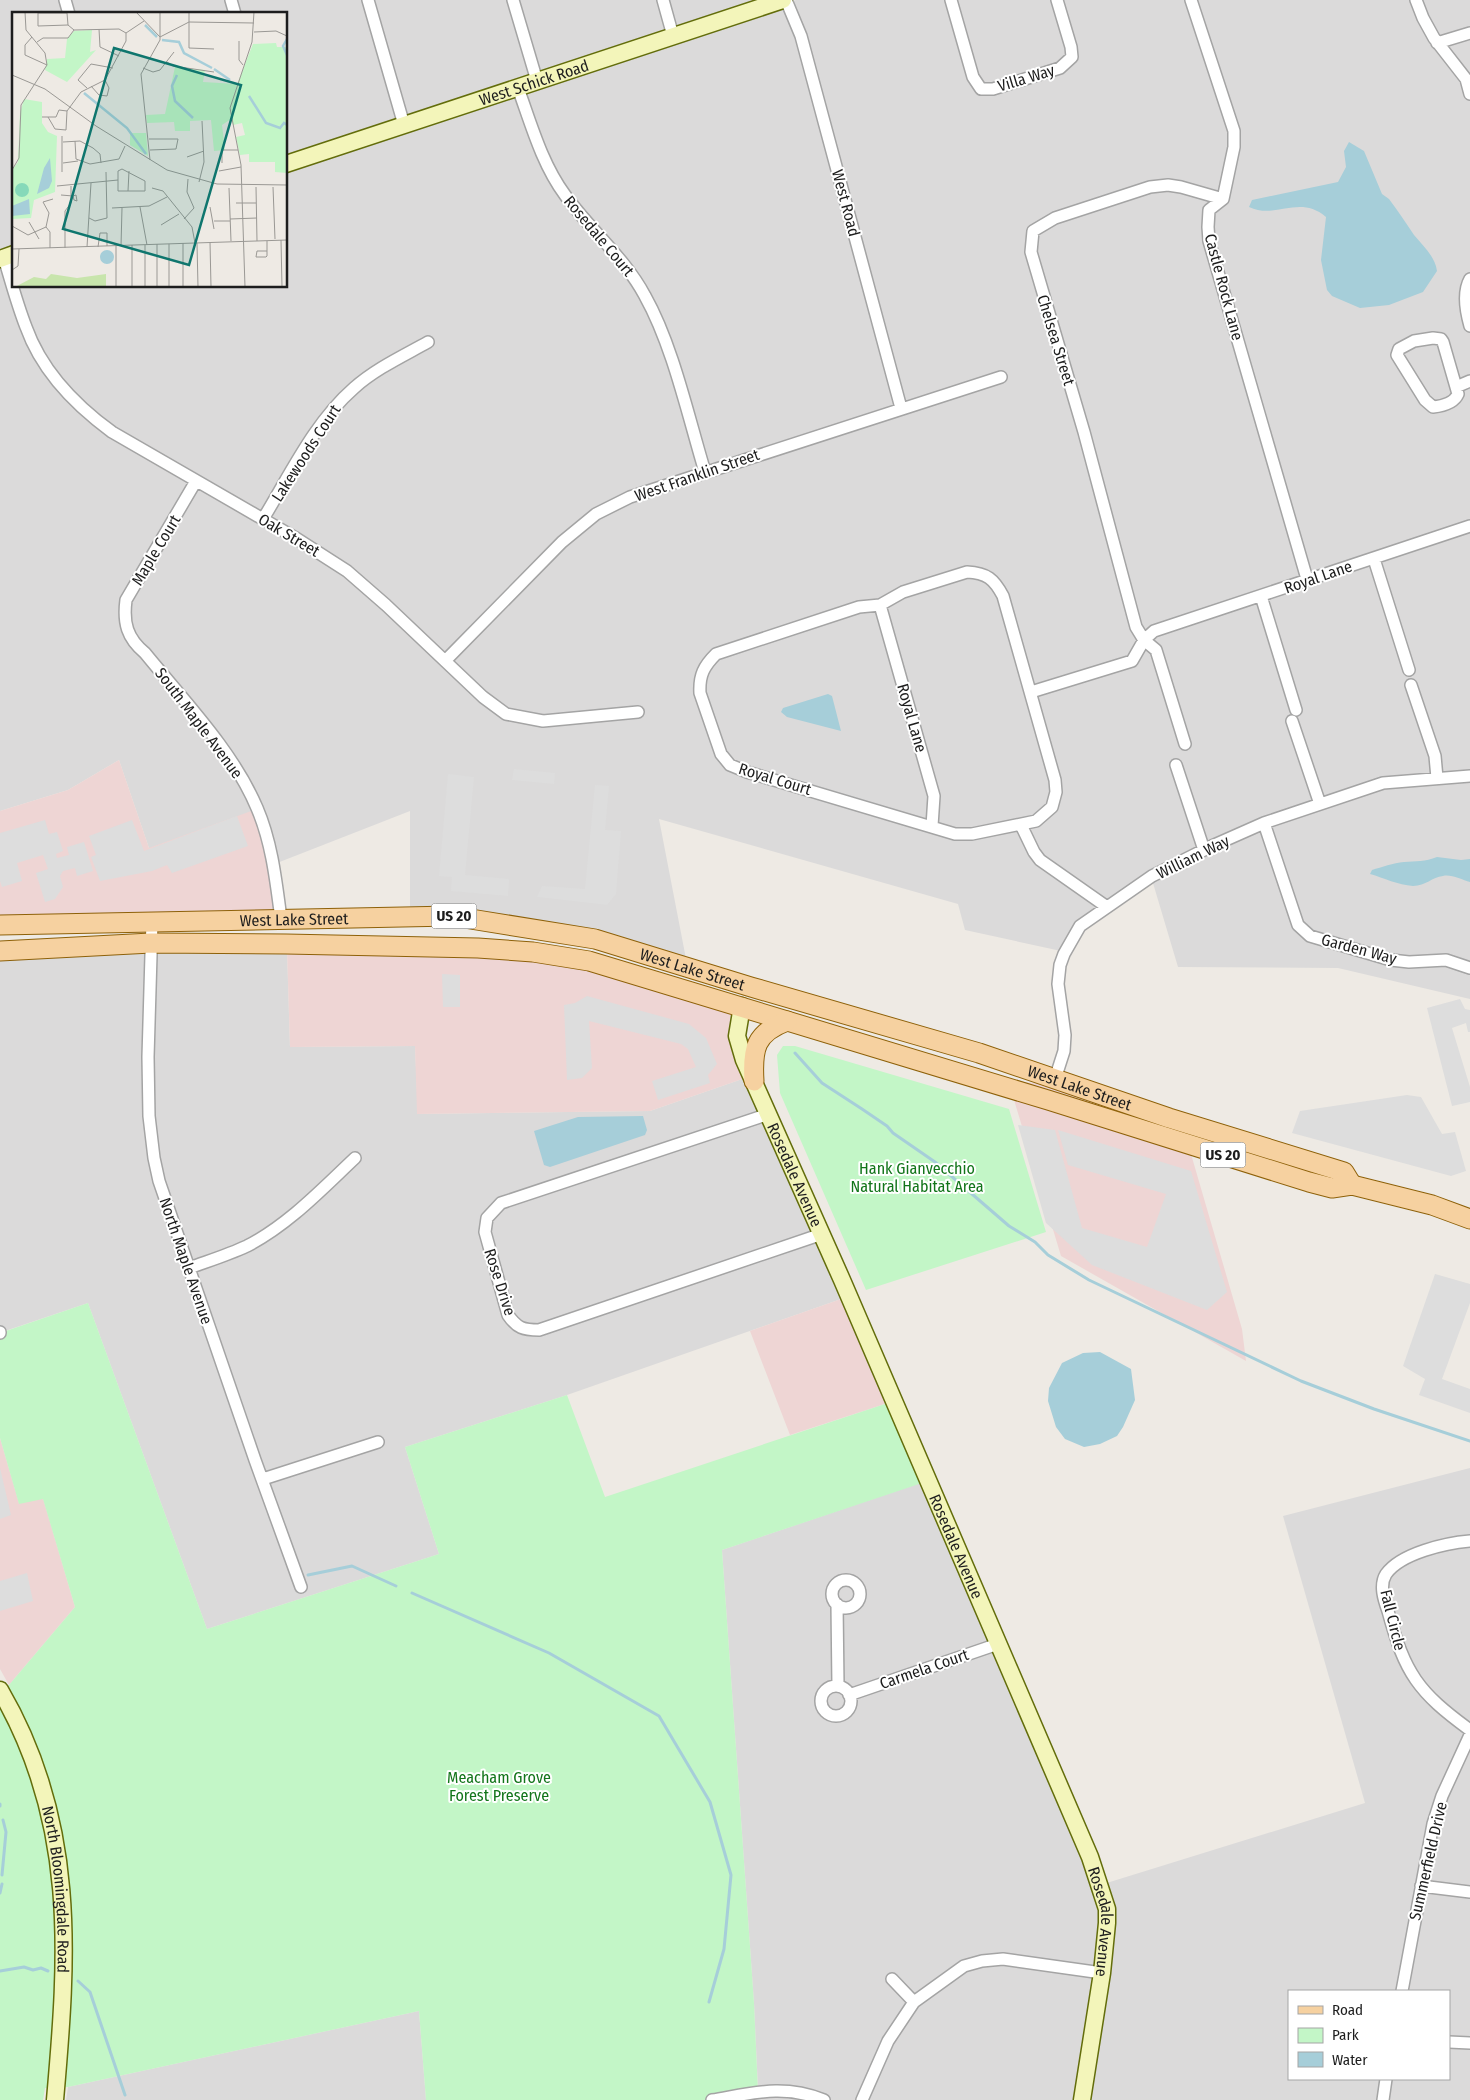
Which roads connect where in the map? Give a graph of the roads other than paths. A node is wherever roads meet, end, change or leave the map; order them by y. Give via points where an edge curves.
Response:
1 (368, 0) edge
2 (513, 0) edge
3 (663, 0) edge
4 (785, 0) edge
5 (951, 0) edge
6 (1057, 0) edge
7 (1191, 0) edge
8 (1416, 0) edge
9 (1470, 33) edge
10 (673, 36) junction
11 (1437, 43) junction
12 (537, 82) junction
13 (518, 88) junction
14 (1470, 94) edge
15 (404, 125) junction
16 (288, 163) edge
17 (1223, 199) junction
18 (6, 257) edge
19 (12, 278) edge
20 (1470, 278) edge
21 (15, 288) edge
22 (1470, 326) edge
23 (428, 342) dead end
24 (1001, 376) dead end
25 (1470, 381) edge
26 (1456, 386) junction
27 (901, 408) junction
28 (705, 472) junction
29 (196, 481) junction
30 (263, 520) junction
31 (1470, 526) edge
32 (1374, 559) junction
33 (1307, 580) junction
34 (1261, 596) junction
35 (880, 605) junction
36 (124, 620) joint
37 (1144, 640) junction
38 (445, 661) junction
39 (1409, 670) dead end
40 (1411, 686) dead end
41 (1031, 692) junction
42 (1296, 710) dead end
43 (638, 712) dead end
44 (1292, 721) dead end
45 (1185, 744) dead end
46 (1176, 765) dead end
47 (1470, 776) edge
48 (1437, 778) junction
49 (1320, 804) junction
50 (1264, 823) junction
51 (1021, 825) junction
52 (932, 826) junction
53 (1204, 850) junction
54 (1107, 907) junction
55 (281, 919) junction
56 (152, 921) junction
57 (0, 925) edge
58 (151, 943) junction
59 (0, 951) edge
60 (1470, 968) edge
61 (748, 986) junction
62 (742, 1006) junction
63 (787, 1021) junction
64 (1055, 1079) junction
65 (754, 1081) junction
66 (769, 1114) junction
67 (355, 1158) dead end
68 (1352, 1185) junction
69 (1470, 1219) edge
70 (822, 1234) junction
71 (189, 1268) junction
72 (378, 1442) dead end
73 (263, 1479) junction
74 (1470, 1541) edge
75 (301, 1586) dead end
76 (837, 1604) dead end
77 (998, 1644) junction
78 (838, 1686) junction
79 (0, 1690) edge
80 (849, 1695) junction
81 (1470, 1730) edge
82 (1470, 1735) edge
83 (1421, 1886) junction
84 (1470, 1892) edge
85 (1102, 1973) junction
86 (892, 1980) dead end
87 (1402, 1990) edge
88 (914, 2002) junction
89 (1450, 2042) edge
90 (1470, 2043) edge
91 (1386, 2080) edge
92 (55, 2100) edge
93 (712, 2100) edge
94 (824, 2100) edge
95 (862, 2100) edge
96 (1082, 2100) edge
97 (1382, 2100) edge

1 - 15 street
2 - 12 street
3 - 10 street
4 - 10 street, West Schick Road
4 - 27 street, West Road via 801,36
5 - 6 street, Villa Way via 973,77 981,89 993,89 1060,68 1072,57
7 - 17 street, Castle Rock Lane via 1234,131 1234,147
8 - 11 street
9 - 11 street
10 - 12 street, West Schick Road
11 - 14 street via 1466,79
12 - 13 street, West Schick Road
13 - 15 street, West Schick Road
13 - 28 street, Rosedale Court via 544,159 559,187 584,220 622,260 646,297 668,352
15 - 16 street, West Schick Road
17 - 33 street, Castle Rock Lane via 1209,210 1210,241
17 - 37 street, Chelsea Street via 1181,187 1150,187 1055,218 1033,230 1033,261 1084,432 1136,627
18 - 19 street, Oak Street
20 - 22 street via 1466,289
21 - 29 street, Oak Street via 34,347 68,395 112,432
23 - 30 street, Lakewoods Court via 376,371 341,400 313,436
24 - 27 street, West Franklin Street
25 - 26 street
26 - 26 street via 1441,339 1414,341 1399,349 1398,360 1430,406 1454,401 1458,394
27 - 28 street, West Franklin Street
28 - 38 street, West Franklin Street via 611,506 579,526
29 - 30 street, Oak Street
29 - 36 street, Maple Court via 126,600
30 - 38 street, Oak Street via 347,571
31 - 32 street, Royal Lane
32 - 33 street, Royal Lane
32 - 39 street, Royal Lane
33 - 34 street, Royal Lane
34 - 37 street, Royal Lane via 1154,631
34 - 42 street
35 - 41 street via 903,592 960,573 988,576 1003,596
35 - 52 street, Royal Lane via 934,796
35 - 52 street, Royal Court via 859,607 716,654 704,665 700,693 717,746 730,765
36 - 55 street, South Maple Avenue via 131,638 217,742 246,784 267,836
37 - 41 street, Royal Lane via 1132,661
37 - 45 street via 1156,650
38 - 43 street, Oak Street via 506,714 544,720
40 - 48 street via 1435,756
41 - 51 street via 1056,792 1052,807 1036,821
44 - 49 street
46 - 53 street
47 - 48 street, William Way
48 - 49 street, William Way via 1383,783
49 - 50 street, William Way
50 - 53 street, William Way
50 - 60 street, Garden Way via 1298,925 1310,936 1391,960 1446,960
51 - 52 street via 972,834 955,834
51 - 54 street via 1040,860
53 - 54 street, William Way via 1152,876
54 - 64 street, William Way via 1080,926 1060,964 1058,984 1065,1035
55 - 56 main road, West Lake Street / US 20
55 - 61 main road, West Lake Street / US 20 via 452,916 595,939
56 - 57 main road, West Lake Street / US 20
56 - 58 street, North Maple Avenue
58 - 59 main road, West Lake Street / US 20
58 - 62 main road, West Lake Street / US 20 via 478,948 533,952 589,961
58 - 71 street, North Maple Avenue via 148,1057 151,1142 159,1181
61 - 62 main road
61 - 64 main road, West Lake Street / US 20 via 979,1053
62 - 63 main road, West Lake Street / US 20
62 - 65 street, Rosedale Avenue via 737,1036
63 - 65 main road via 774,1026 760,1038 754,1053
63 - 68 main road, West Lake Street / US 20 via 1309,1182 1332,1188
64 - 68 main road, West Lake Street / US 20 via 1344,1172
65 - 66 street, Rosedale Avenue
66 - 70 street, Rosedale Avenue
66 - 70 street, Rose Drive via 501,1203 487,1218 485,1232 508,1315 515,1326 539,1330
67 - 71 street via 297,1212 270,1232 226,1256
68 - 69 main road, West Lake Street / US 20
70 - 77 street, Rosedale Avenue
71 - 73 street, North Maple Avenue
72 - 73 street
73 - 75 street, North Maple Avenue
74 - 81 street, Fall Circle via 1407,1558 1386,1574 1382,1586 1396,1644 1414,1679
76 - 78 street
77 - 80 street, Carmela Court
77 - 85 street, Rosedale Avenue via 1102,1892 1107,1916
78 - 80 street
78 - 80 street via 828,1688 822,1696 821,1705 827,1713 836,1716 845,1713 850,1704
79 - 92 street, North Bloomingdale Road via 40,1781 60,1870 65,1958
82 - 83 street, Summerfield Drive via 1442,1796
83 - 84 street
83 - 87 street, Summerfield Drive
85 - 88 street via 1026,1961 982,1961 964,1966
85 - 96 street, Rosedale Avenue
86 - 88 street
88 - 95 street via 888,2041
89 - 90 street
91 - 97 street
93 - 94 street via 782,2090 806,2093

